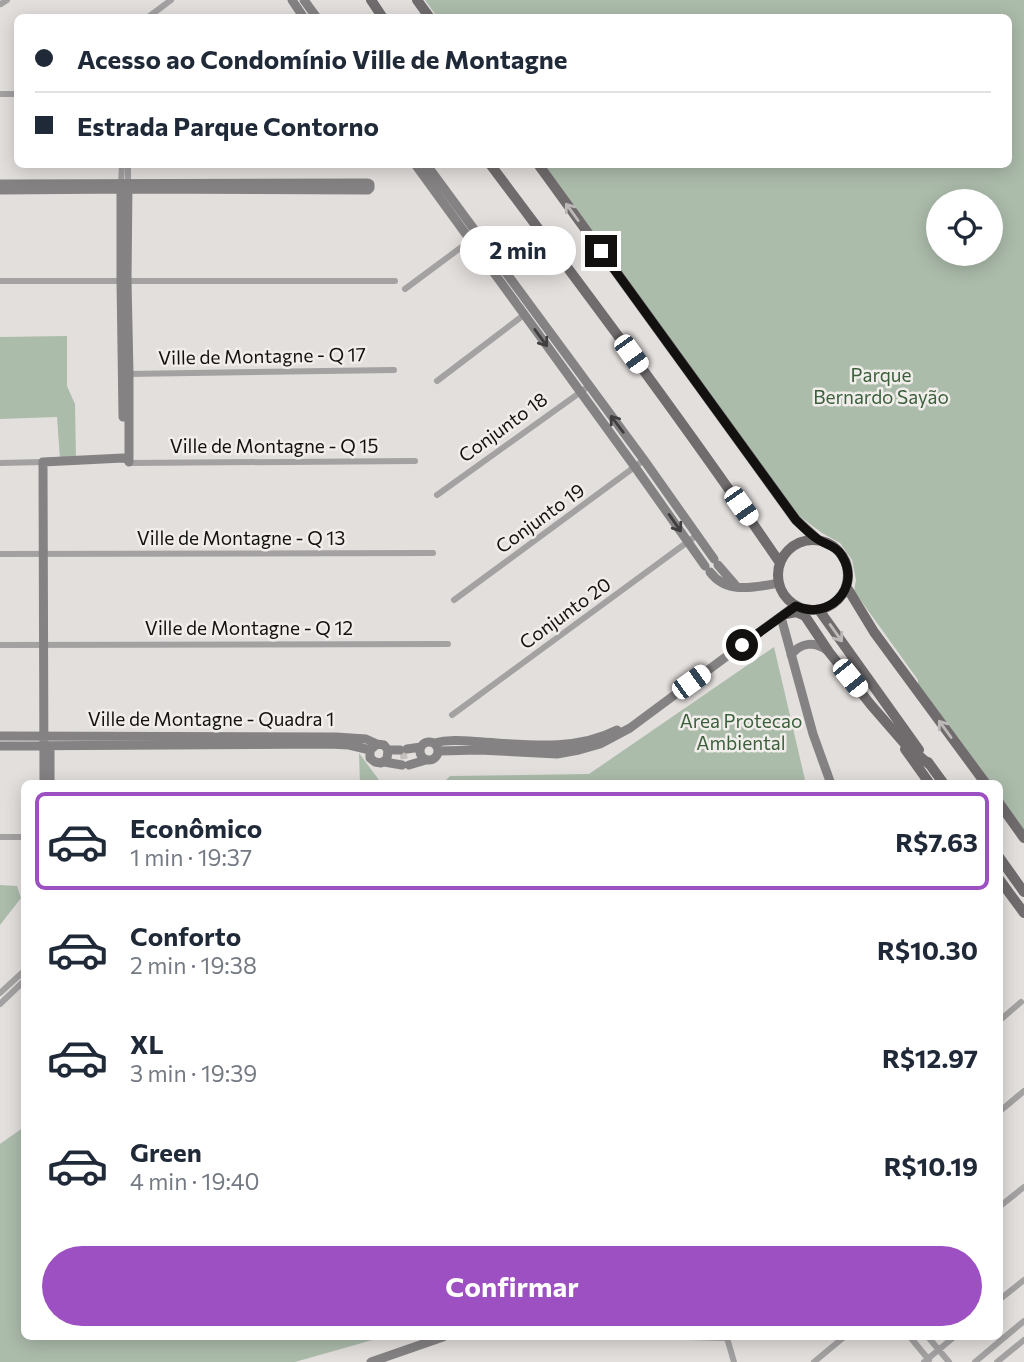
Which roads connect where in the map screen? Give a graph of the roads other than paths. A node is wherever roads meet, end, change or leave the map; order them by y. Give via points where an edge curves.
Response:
1 (171, 0) edge
2 (292, 0) edge
3 (152, 14) edge
4 (306, 14) edge
5 (123, 168) edge
6 (127, 168) edge
7 (418, 168) edge
8 (429, 168) edge
9 (493, 168) edge
10 (541, 168) edge
11 (125, 186) junction
12 (0, 187) edge
13 (369, 190) dead end
14 (474, 237) junction
15 (124, 280) junction
16 (0, 281) edge
17 (395, 281) dead end
18 (405, 289) dead end
19 (533, 308) junction
20 (524, 315) junction
21 (394, 370) dead end
22 (126, 374) junction
23 (437, 381) dead end
24 (585, 389) junction
25 (644, 460) junction
26 (127, 461) junction
27 (415, 461) dead end
28 (0, 463) edge
29 (44, 463) junction
30 (635, 467) junction
31 (437, 495) dead end
32 (697, 535) junction
33 (818, 540) junction
34 (688, 542) junction
35 (433, 553) dead end
36 (0, 554) edge
37 (46, 554) junction
38 (780, 563) junction
39 (779, 583) junction
40 (846, 586) junction
41 (738, 588) junction
42 (454, 600) dead end
43 (796, 606) junction
44 (819, 610) junction
45 (784, 615) junction
46 (448, 644) dead end
47 (0, 645) edge
48 (47, 645) junction
49 (829, 652) junction
50 (790, 655) junction
51 (452, 715) dead end
52 (886, 723) junction
53 (0, 736) edge
54 (47, 741) junction
55 (0, 746) edge
56 (373, 747) junction
57 (436, 747) junction
58 (420, 749) junction
59 (387, 756) junction
60 (404, 756) junction
61 (426, 760) junction
62 (930, 765) junction
63 (44, 780) edge
64 (50, 780) edge
65 (830, 780) edge
66 (927, 780) edge
67 (941, 780) edge
68 (983, 780) edge
69 (1003, 809) edge
70 (21, 836) edge
71 (0, 837) edge
72 (1024, 838) edge
73 (1003, 862) edge
74 (1010, 871) junction
75 (1024, 879) edge
76 (1003, 884) edge
77 (1024, 892) edge
78 (1024, 913) edge
79 (21, 974) edge
80 (21, 984) edge
81 (0, 993) edge
82 (1021, 1002) dead end
83 (0, 1004) edge
84 (1003, 1018) edge
85 (1024, 1091) edge
86 (1003, 1109) edge
87 (1024, 1187) edge
88 (1003, 1205) edge
89 (1024, 1280) edge
90 (1003, 1297) edge
91 (1024, 1321) edge
92 (1003, 1339) edge
93 (434, 1340) edge
94 (728, 1340) edge
95 (840, 1340) edge
96 (912, 1340) edge
97 (930, 1340) edge
98 (950, 1340) edge
99 (1001, 1340) edge
100 (1024, 1340) edge
101 (938, 1350) junction
102 (928, 1361) edge
103 (371, 1362) edge
104 (734, 1362) edge
105 (814, 1362) edge
106 (949, 1362) edge
107 (975, 1362) edge
108 (997, 1362) edge

1 - 3 street
2 - 4 street
5 - 11 street
6 - 11 street
7 - 14 street
8 - 14 street
9 - 38 main road
33 -> 10 main road via 796,520
11 - 12 street
11 - 13 street via 368,183
11 - 15 street
14 - 18 street
14 - 19 street
14 - 20 street
15 - 16 street
15 - 17 street
15 - 22 street
19 - 20 street
19 - 24 street
20 - 23 street
20 -> 24 street
21 - 22 street, Ville de Montagne - Q 17
22 - 26 street
25 -> 24 street
24 - 30 street
24 - 31 street, Conjunto 18
25 - 30 street, Conjunto 19
25 - 32 street
26 - 27 street, Ville de Montagne - Q 15
26 - 29 street
28 - 29 street
29 - 37 street
30 -> 34 street
30 - 42 street, Conjunto 19
32 - 34 street, Conjunto 20
32 - 41 street
33 - 38 main road via 796,545
33 - 40 main road via 844,558
34 - 41 street via 719,582
34 - 51 street, Conjunto 20
35 - 37 street, Ville de Montagne - Q 13
36 - 37 street, Ville de Montagne - Q 13
37 - 48 street
38 - 39 main road
39 - 41 street
39 - 43 main road
40 - 44 main road via 836,602
68 -> 40 main road via 874,632
43 - 44 main road
43 - 45 street
44 -> 62 main road
45 - 49 main road via 796,612 805,616
45 - 50 street
45 - 57 street via 644,716 612,732 572,745 453,741
46 - 48 street, Ville de Montagne - Q 12
47 - 48 street, Ville de Montagne - Q 12
48 - 54 street
49 - 50 street via 810,644
49 - 52 main road
50 - 65 street
52 - 62 main road
52 - 66 main road
53 - 54 street
54 - 55 street
54 - 56 street, Ville de Montagne - Quadra 1 via 271,741
54 - 63 street
54 - 64 street
56 - 59 street via 384,745
56 - 59 street via 372,761 378,763
57 - 58 street via 425,743
57 - 61 street via 438,755
58 - 60 street
58 - 61 street
59 - 60 street
59 - 60 street
60 - 61 street
62 - 67 main road
69 - 72 main road
70 - 71 street
73 - 74 main road
74 - 75 main road
74 - 77 main road
76 - 78 main road
79 - 81 street
80 - 83 street
82 - 84 street
85 - 86 street
87 - 88 street
89 - 90 street
91 - 92 street
93 - 103 street
94 - 104 street
95 - 105 street
96 - 102 street
97 - 101 street
98 - 101 street
99 - 107 street
100 - 108 street
101 - 102 street
101 - 106 street

